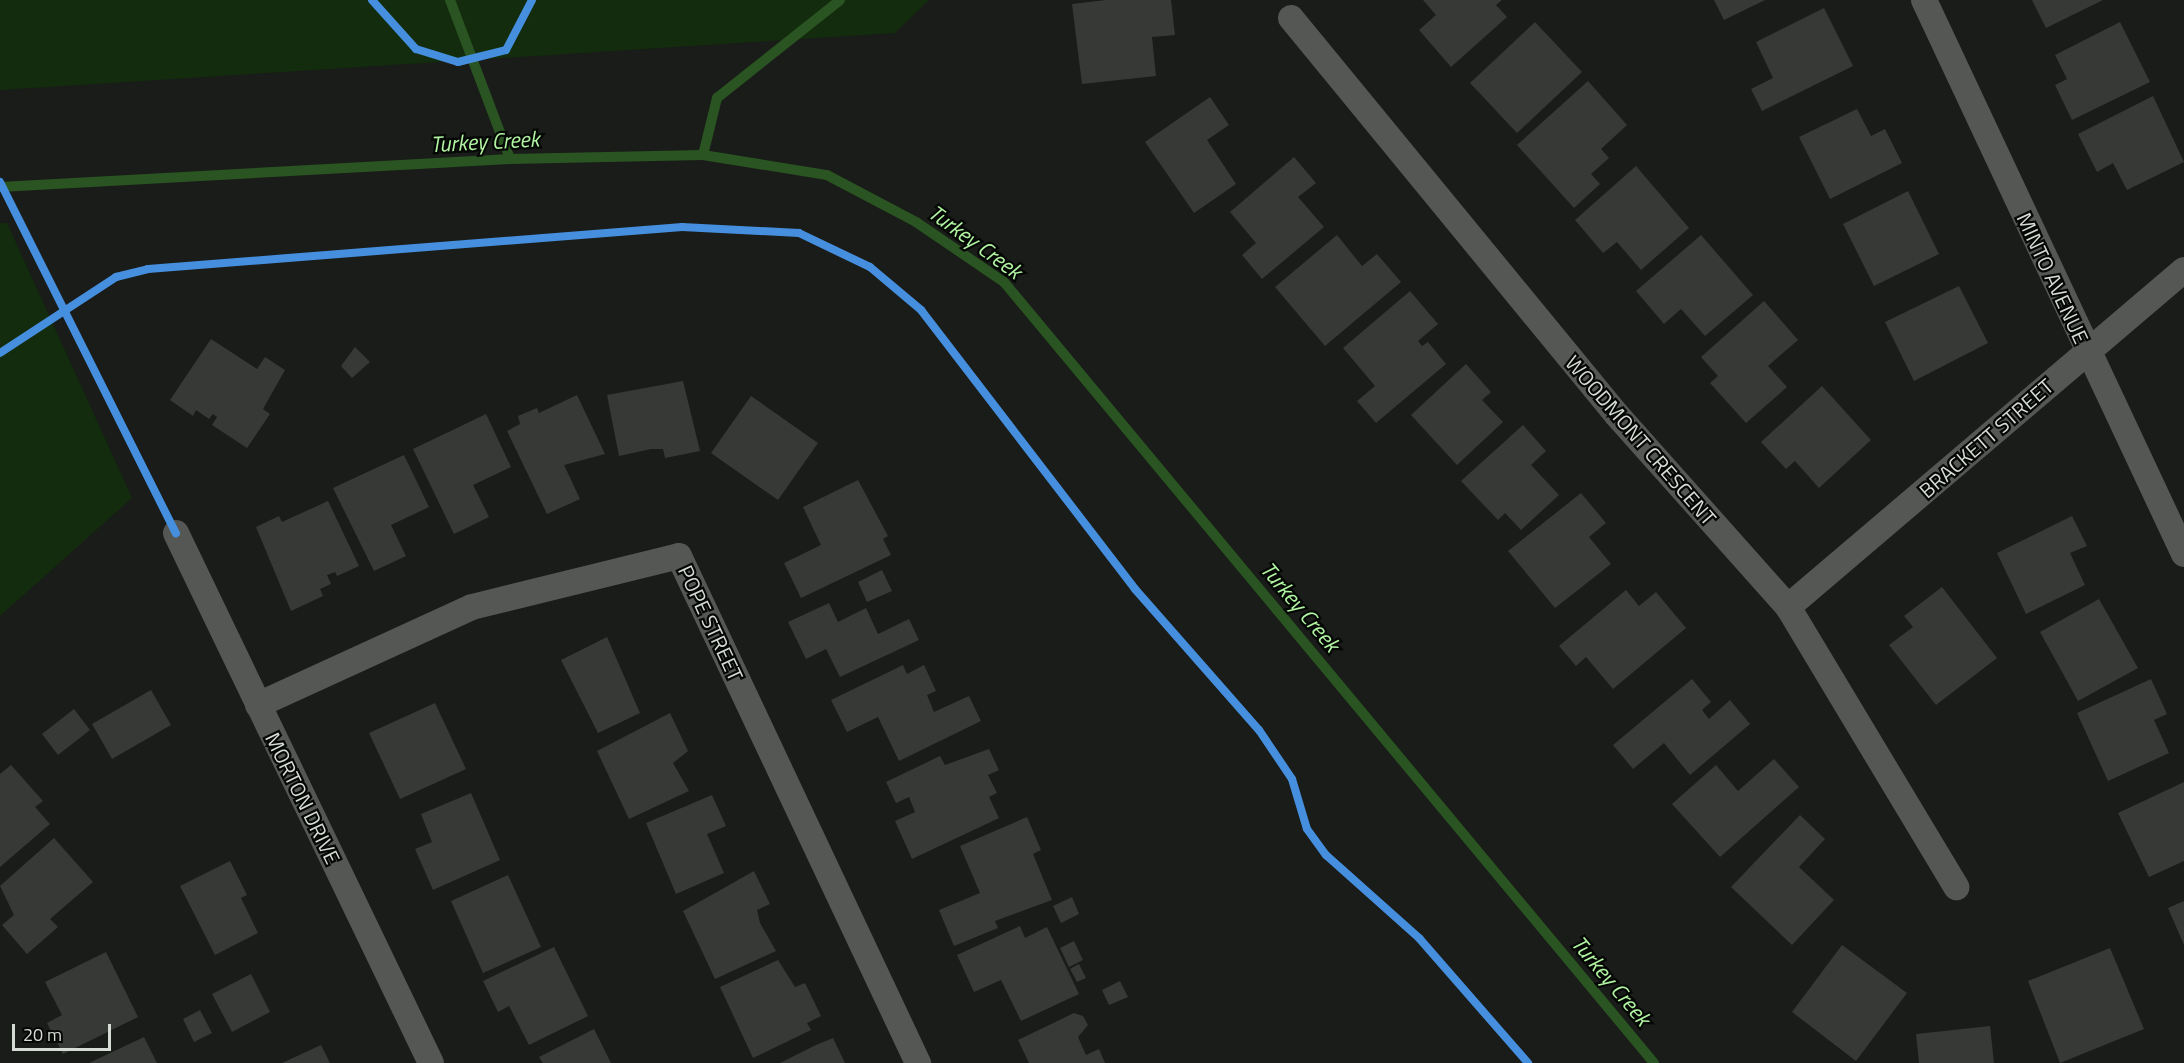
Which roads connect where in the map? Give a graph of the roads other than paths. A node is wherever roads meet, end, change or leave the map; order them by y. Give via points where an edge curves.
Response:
1 (1924, 0) edge
2 (1291, 18) dead end
3 (2184, 270) edge
4 (2086, 351) junction
5 (176, 533) dead end
6 (2184, 554) edge
7 (1788, 607) junction
8 (258, 705) junction
9 (1956, 887) dead end
10 (431, 1063) edge
11 (918, 1063) edge

1 - 4 street, MINTO AVENUE
2 - 7 street, WOODMONT CRESCENT via 1617,415
3 - 4 street, BRACKETT STREET
4 - 6 street, MINTO AVENUE
4 - 7 street, BRACKETT STREET
5 - 8 street, MORTON DRIVE
7 - 9 street, WOODMONT CRESCENT
8 - 10 street, MORTON DRIVE
8 - 11 street, POPE STREET via 472,607 680,556

